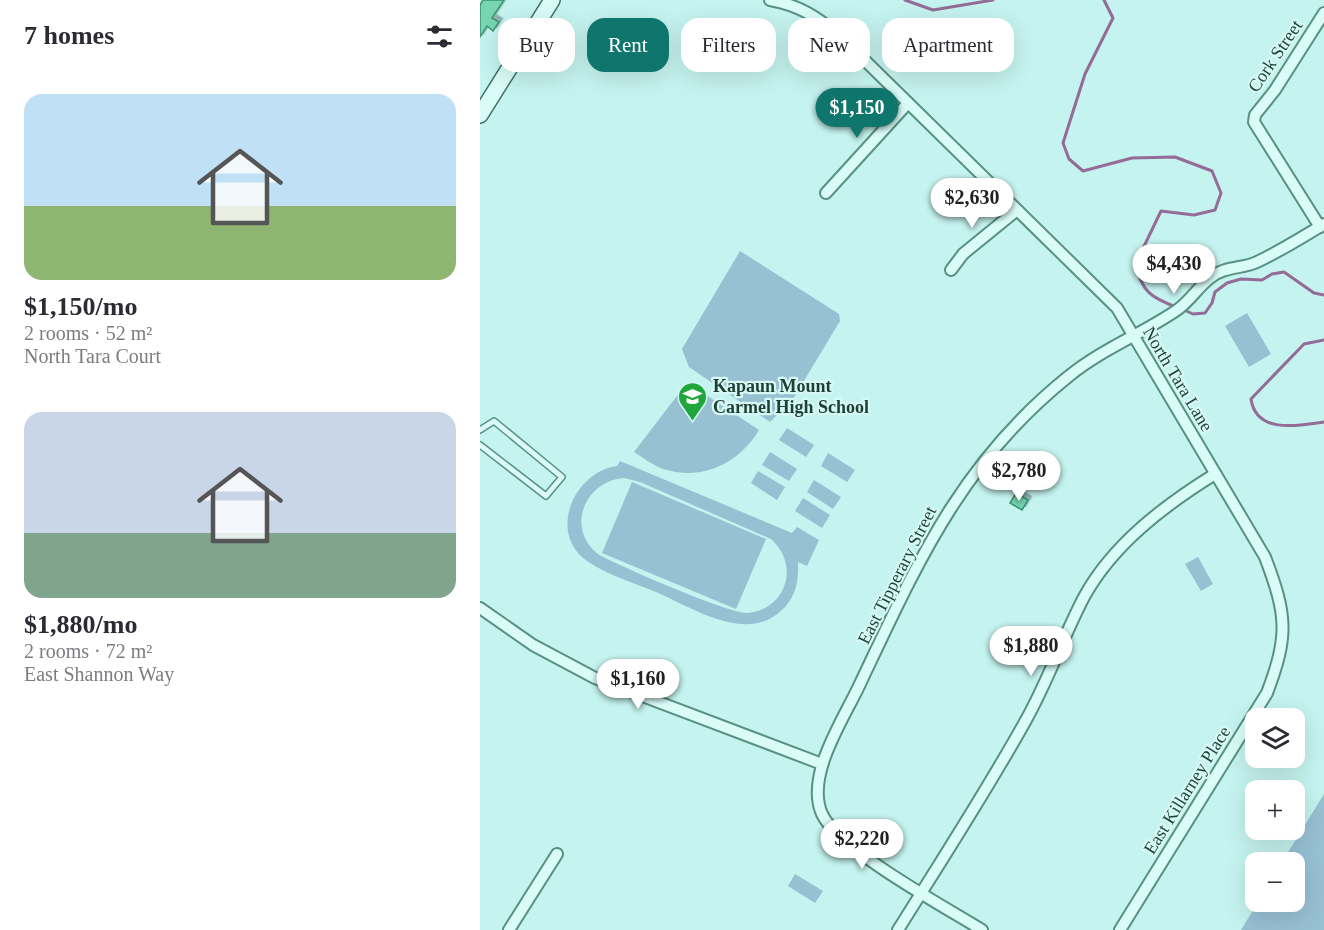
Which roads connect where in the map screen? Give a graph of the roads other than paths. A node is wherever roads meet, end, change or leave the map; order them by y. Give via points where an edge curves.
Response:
1 (552, 0) edge
2 (770, 0) edge
3 (1324, 13) edge
4 (908, 103) junction
5 (480, 116) edge
6 (826, 193) dead end
7 (1017, 210) junction
8 (1322, 225) edge
9 (951, 270) dead end
10 (1133, 334) junction
11 (480, 430) edge
12 (480, 445) edge
13 (1215, 474) junction
14 (480, 608) edge
15 (1284, 629) joint
16 (822, 764) junction
17 (557, 854) dead end
18 (921, 892) junction
19 (509, 930) edge
20 (898, 930) edge
21 (982, 930) edge
22 (1120, 930) edge

1 - 5 main road
2 - 4 street, North Tara Lane via 789,3 813,14
3 - 8 street, Cork Street via 1254,118
4 - 6 street
4 - 7 street, North Tara Lane
7 - 9 street via 963,254
7 - 10 street, North Tara Lane via 1117,308
8 - 10 street, East Tipperary Street via 1254,263 1232,266 1210,278 1180,308
10 - 13 street, North Tara Lane
10 - 16 street, East Tipperary Street via 1066,378 1007,432 971,475 937,528
11 - 12 lane via 494,421 562,477 546,496
13 - 15 street, North Tara Lane via 1265,557 1281,600
13 - 18 street via 1177,498 1119,549 1085,595 1032,710
14 - 16 street via 533,645 595,678
15 - 22 street, East Killarney Place via 1278,664 1267,693
16 - 18 street, East Tipperary Street via 817,790 821,813 834,832
17 - 19 street
18 - 20 street
18 - 21 street, East Tipperary Street

